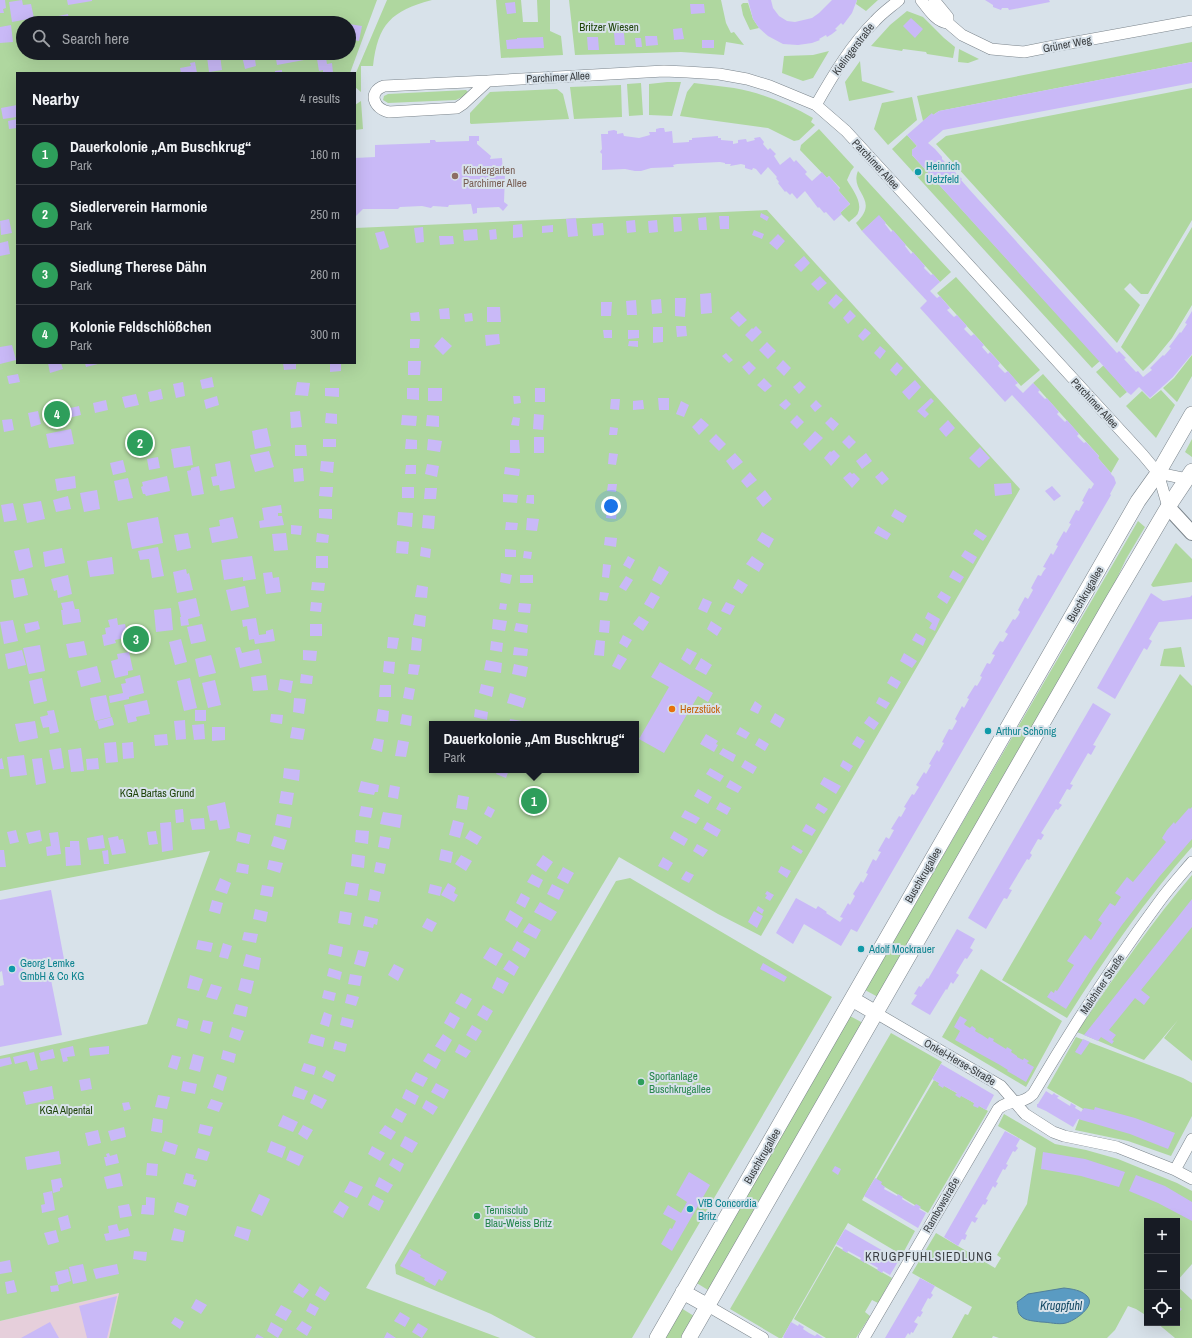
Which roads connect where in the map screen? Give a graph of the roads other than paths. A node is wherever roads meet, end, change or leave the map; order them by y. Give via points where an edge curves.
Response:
1 (899, 0) edge
2 (921, 0) edge
3 (934, 0) edge
4 (1192, 22) edge
5 (948, 23) junction
6 (488, 81) junction
7 (816, 105) junction
8 (1192, 414) edge
9 (1158, 473) junction
10 (1190, 478) edge
11 (1168, 507) junction
12 (1192, 533) edge
13 (1192, 862) edge
14 (852, 1000) junction
15 (876, 1013) junction
16 (1014, 1102) junction
17 (1192, 1139) edge
18 (1175, 1170) junction
19 (1192, 1179) edge
20 (683, 1292) junction
21 (708, 1306) junction
22 (657, 1338) edge
23 (689, 1338) edge
24 (763, 1338) edge
25 (864, 1338) edge

1 - 7 street, Kielingerstraße via 863,34 832,76
2 - 5 street, Grüner Weg via 942,23
3 - 5 street via 948,17
4 - 5 street, Grüner Weg via 1024,52 991,49 962,35
6 - 6 street, Parchimer Allee via 384,86 379,88 374,96 378,108 389,112 457,108
6 - 7 street, Parchimer Allee via 644,72 719,74 770,86
7 - 9 street, Parchimer Allee via 846,131
8 - 9 main road, Buschkrugallee
9 - 10 street
9 - 11 street, Parchimer Allee
9 - 14 main road, Buschkrugallee via 1138,501
10 - 11 main road
11 - 12 street, Parchimer Allee
11 - 15 main road
13 - 16 street, Malchiner Straße via 1159,901 1103,981 1033,1094 1022,1102
14 - 15 main road
14 - 20 main road, Buschkrugallee
15 - 16 street, Onkel-Herse-Straße via 1001,1086
15 - 21 main road
16 - 18 street, Onkel-Herse-Straße via 1030,1118 1054,1132 1117,1147
16 - 25 street, Rambowstraße via 1006,1103 998,1109
17 - 18 street
18 - 19 street, Onkel-Herse-Straße
20 - 21 main road
20 - 22 main road, Buschkrugallee
21 - 23 main road
21 - 24 street

